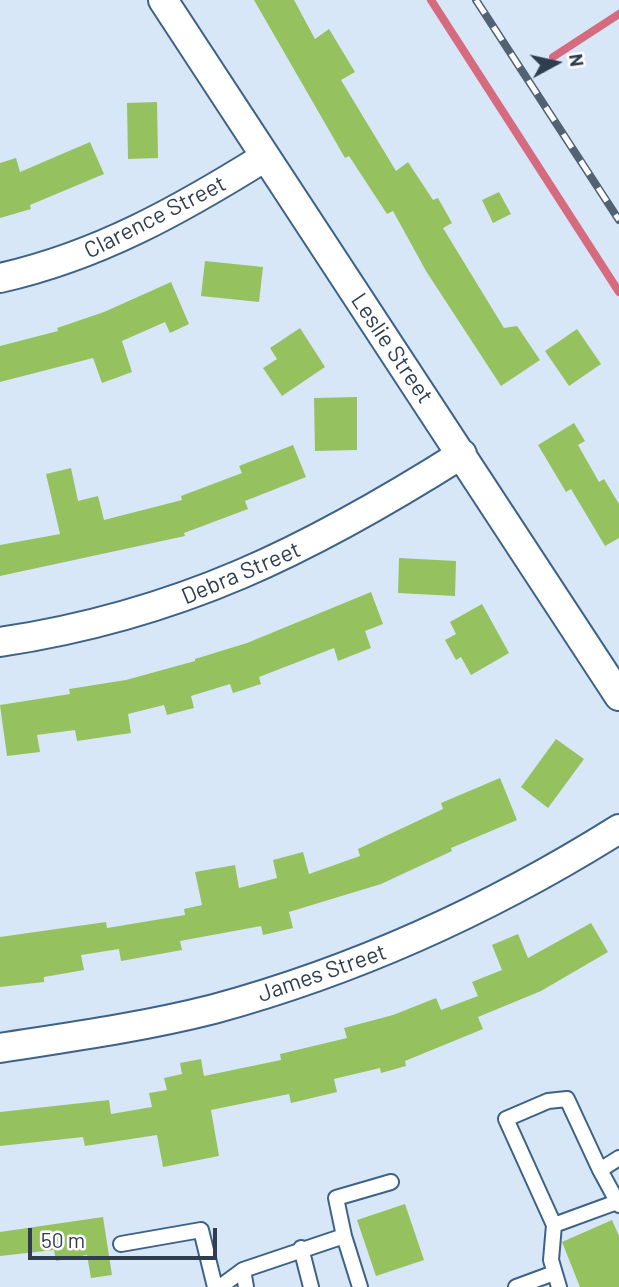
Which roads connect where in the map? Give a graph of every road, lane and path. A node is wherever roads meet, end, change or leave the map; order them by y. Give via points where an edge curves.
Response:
1 (163, 0) edge
2 (265, 157) junction
3 (0, 278) edge
4 (462, 454) junction
5 (0, 642) edge
6 (619, 696) edge
7 (619, 829) edge
8 (0, 1048) edge
9 (619, 1158) edge
10 (600, 1170) junction
11 (391, 1182) dead end
12 (618, 1204) edge
13 (554, 1225) junction
14 (344, 1236) junction
15 (121, 1244) dead end
16 (301, 1248) junction
17 (243, 1270) junction
18 (556, 1280) edge
19 (217, 1287) edge
20 (247, 1287) edge
21 (311, 1287) edge
22 (360, 1287) edge
23 (516, 1287) edge

1 - 2 street, Leslie Street
2 - 3 street, Clarence Street via 188,205 110,244
2 - 4 street, Leslie Street
4 - 5 street, Debra Street via 332,532 237,577 116,620
4 - 6 street, Leslie Street
7 - 8 street, James Street via 543,876 451,922 311,979 171,1019
9 - 10 lane
10 - 12 lane
10 - 13 lane via 567,1099 548,1101 506,1119
11 - 14 lane via 336,1198
12 - 13 lane
13 - 18 lane via 551,1260
14 - 16 lane
14 - 22 lane
15 - 19 lane via 201,1230
16 - 17 lane
16 - 21 lane
17 - 19 lane
17 - 20 lane
18 - 23 lane

